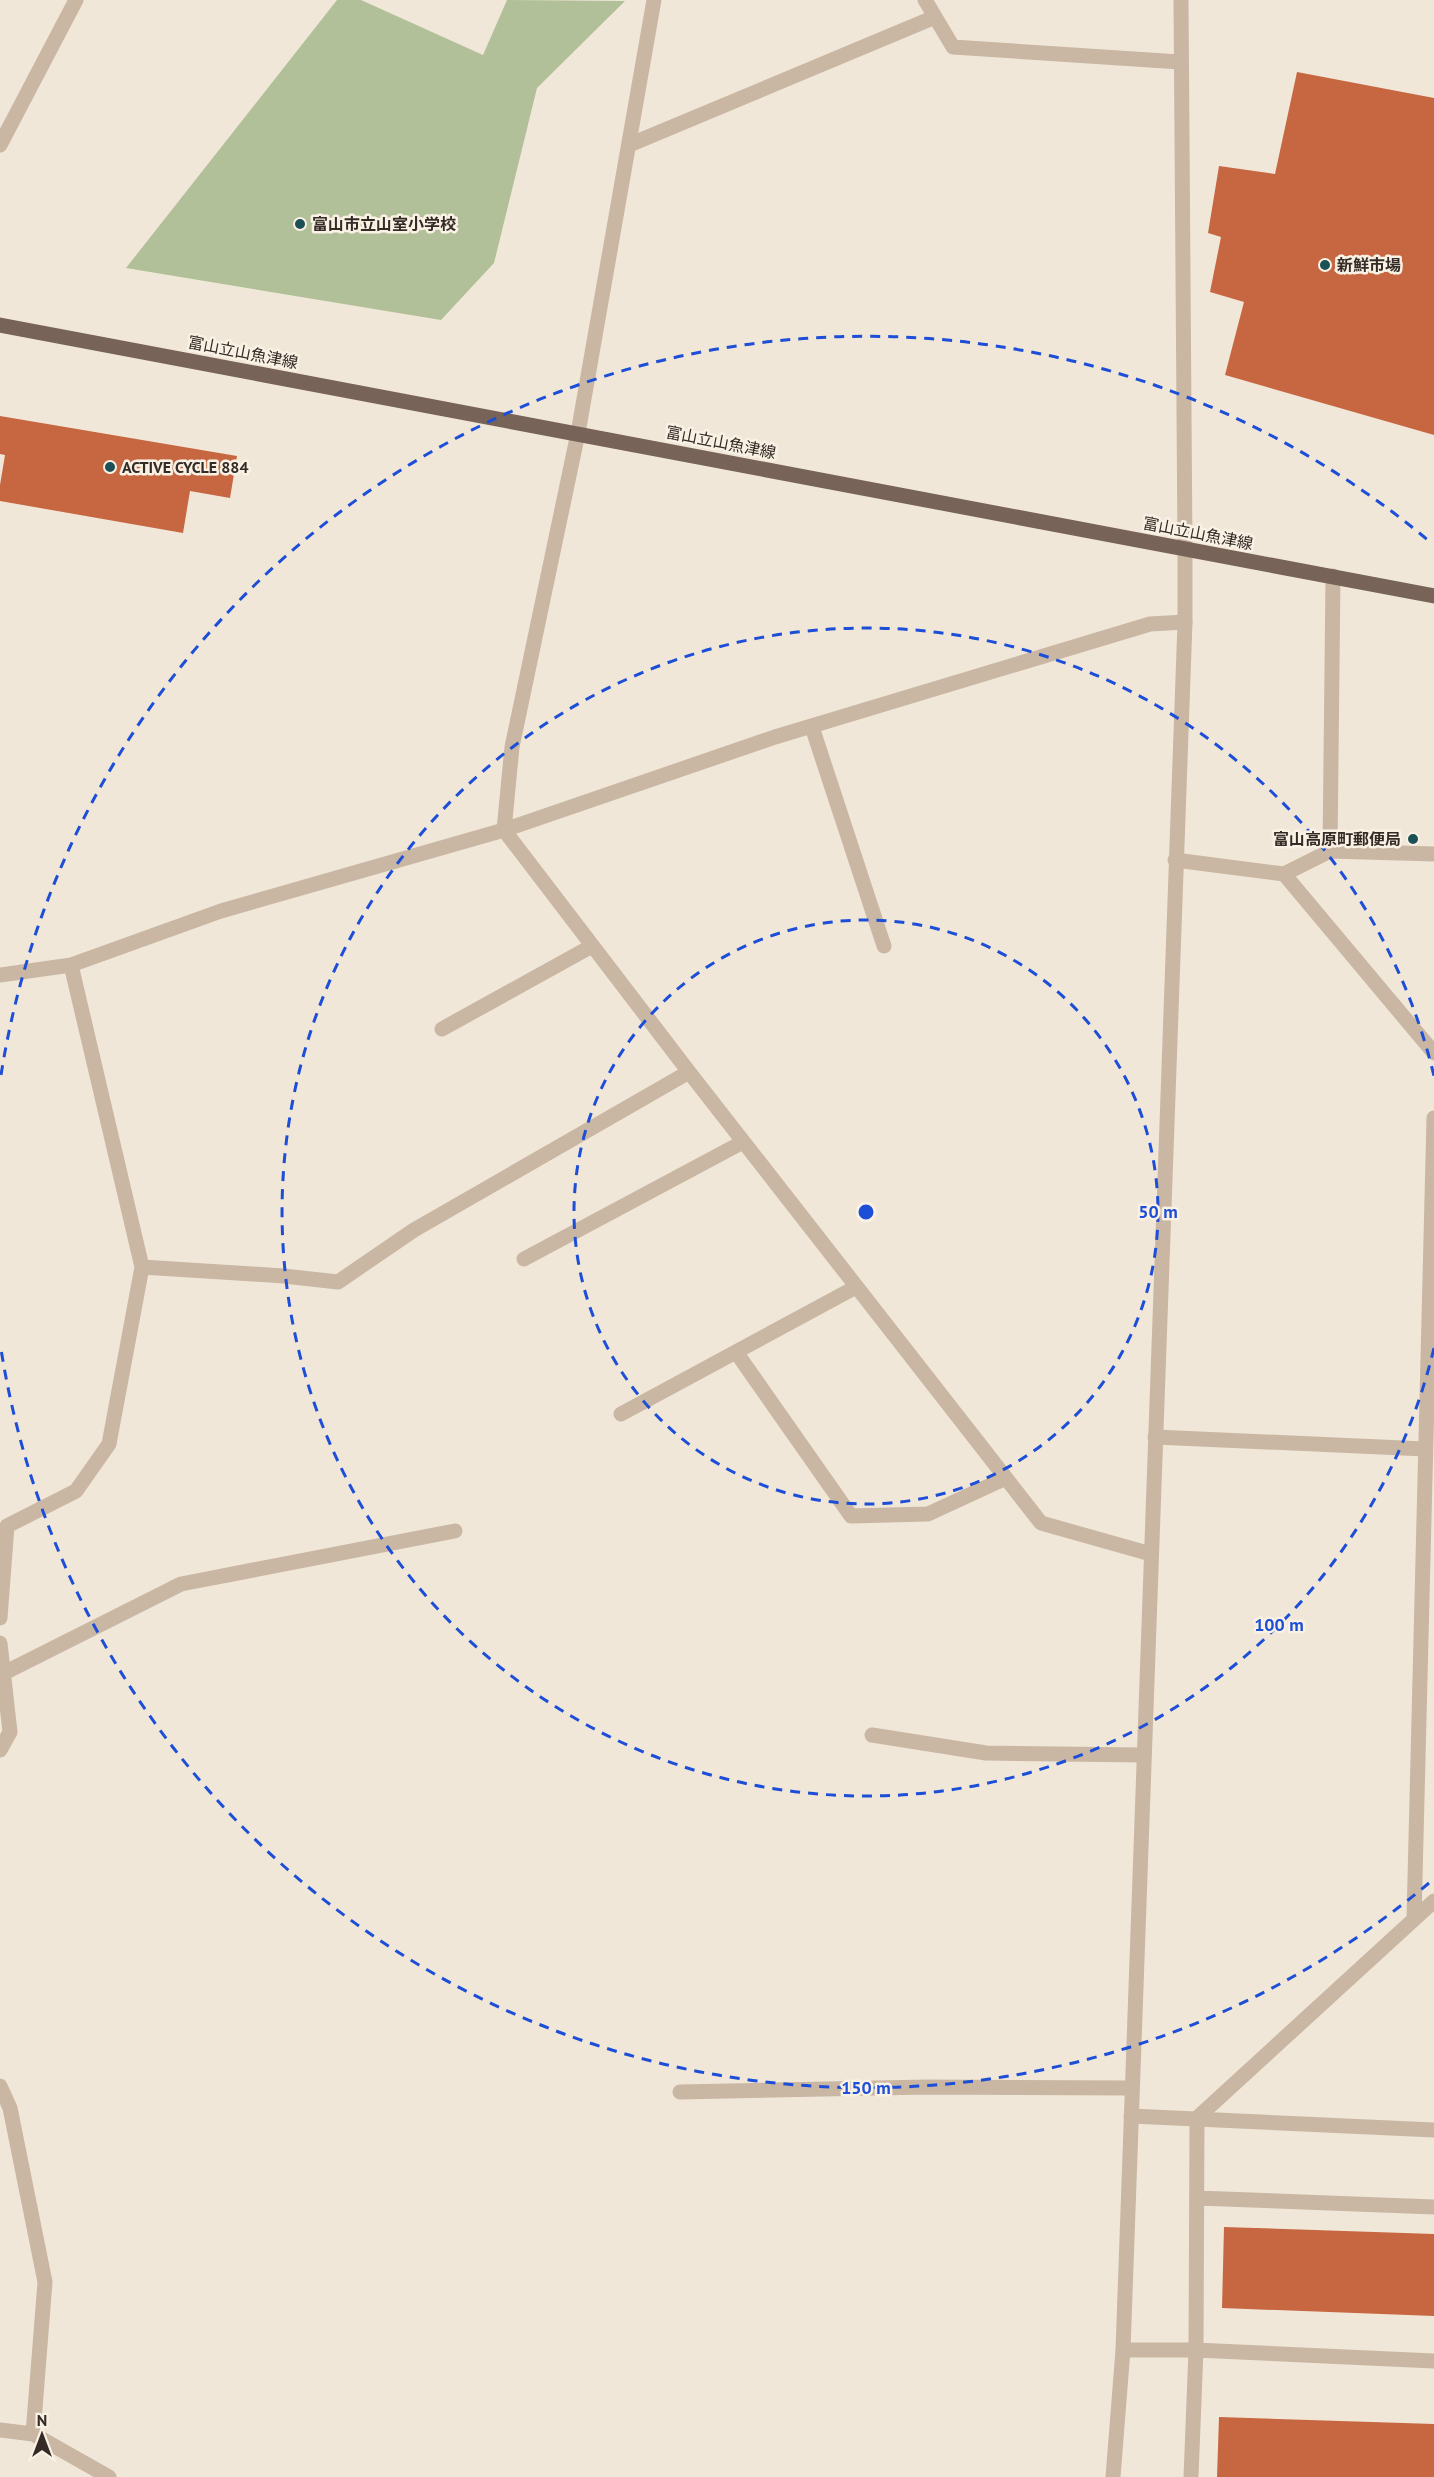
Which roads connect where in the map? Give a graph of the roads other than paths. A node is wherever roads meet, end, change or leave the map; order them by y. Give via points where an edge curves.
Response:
1 (76, 0) edge
2 (654, 0) edge
3 (925, 0) edge
4 (1181, 0) edge
5 (935, 17) junction
6 (1180, 62) junction
7 (0, 145) edge
8 (628, 145) junction
9 (0, 325) edge
10 (578, 433) junction
11 (1185, 549) junction
12 (1333, 576) junction
13 (1434, 596) edge
14 (1185, 622) junction
15 (812, 727) junction
16 (504, 830) junction
17 (1330, 850) junction
18 (1434, 854) edge
19 (1175, 860) junction
20 (1284, 874) junction
21 (592, 946) junction
22 (884, 946) dead end
23 (71, 965) junction
24 (0, 975) edge
25 (442, 1029) dead end
26 (1434, 1053) edge
27 (689, 1072) junction
28 (1434, 1118) edge
29 (743, 1142) junction
30 (524, 1259) dead end
31 (142, 1267) junction
32 (856, 1287) junction
33 (736, 1352) junction
34 (621, 1414) dead end
35 (1155, 1437) junction
36 (1425, 1449) junction
37 (1005, 1478) junction
38 (455, 1531) dead end
39 (1151, 1554) junction
40 (0, 1618) edge
41 (0, 1643) edge
42 (4, 1673) junction
43 (872, 1735) dead end
44 (0, 1750) edge
45 (1144, 1755) junction
46 (1434, 1901) edge
47 (1414, 1919) junction
48 (1434, 1920) edge
49 (0, 2086) edge
50 (1132, 2088) junction
51 (680, 2092) dead end
52 (1131, 2116) junction
53 (1197, 2118) junction
54 (1434, 2130) edge
55 (1197, 2198) junction
56 (1434, 2207) edge
57 (1123, 2350) junction
58 (1196, 2350) junction
59 (1434, 2361) edge
60 (0, 2430) edge
61 (33, 2434) junction
62 (109, 2477) edge
63 (1113, 2477) edge
64 (1191, 2477) edge

1 - 7 street
2 - 8 street
3 - 5 street
4 - 6 street
5 - 6 street via 953,47
5 - 8 street
6 - 11 street
8 - 10 street
9 - 10 main road, 富山立山魚津線
10 - 11 main road, 富山立山魚津線
10 - 16 street via 512,747
11 - 12 main road, 富山立山魚津線
11 - 14 street
12 - 13 main road, 富山立山魚津線
12 - 17 street
14 - 15 street via 1150,624
14 - 19 street
15 - 16 street
15 - 22 street
16 - 21 street
16 - 23 street via 221,911
17 - 18 street
17 - 20 street
19 - 20 street
19 - 35 street
20 - 26 street
21 - 25 street
21 - 27 street
23 - 24 street
23 - 31 street
27 - 29 street
27 - 31 street via 414,1230 338,1282
28 - 36 street
29 - 30 street
29 - 32 street
31 - 40 street via 108,1444 76,1491 7,1526
32 - 33 street
32 - 37 street
33 - 34 street
33 - 37 street via 852,1516 928,1514
35 - 36 street
35 - 39 street
36 - 47 street
37 - 39 street via 1041,1523
38 - 42 street via 181,1584
39 - 45 street
41 - 42 street
42 - 44 street via 10,1732
43 - 45 street via 986,1754
45 - 50 street
46 - 47 street
47 - 48 street
47 - 53 street
49 - 61 street via 10,2108 45,2282
50 - 51 street
50 - 52 street
52 - 53 street
52 - 57 street
53 - 54 street
53 - 55 street
55 - 56 street
55 - 58 street
57 - 58 street
57 - 63 street
58 - 59 street
58 - 64 street
60 - 61 street
61 - 62 street

